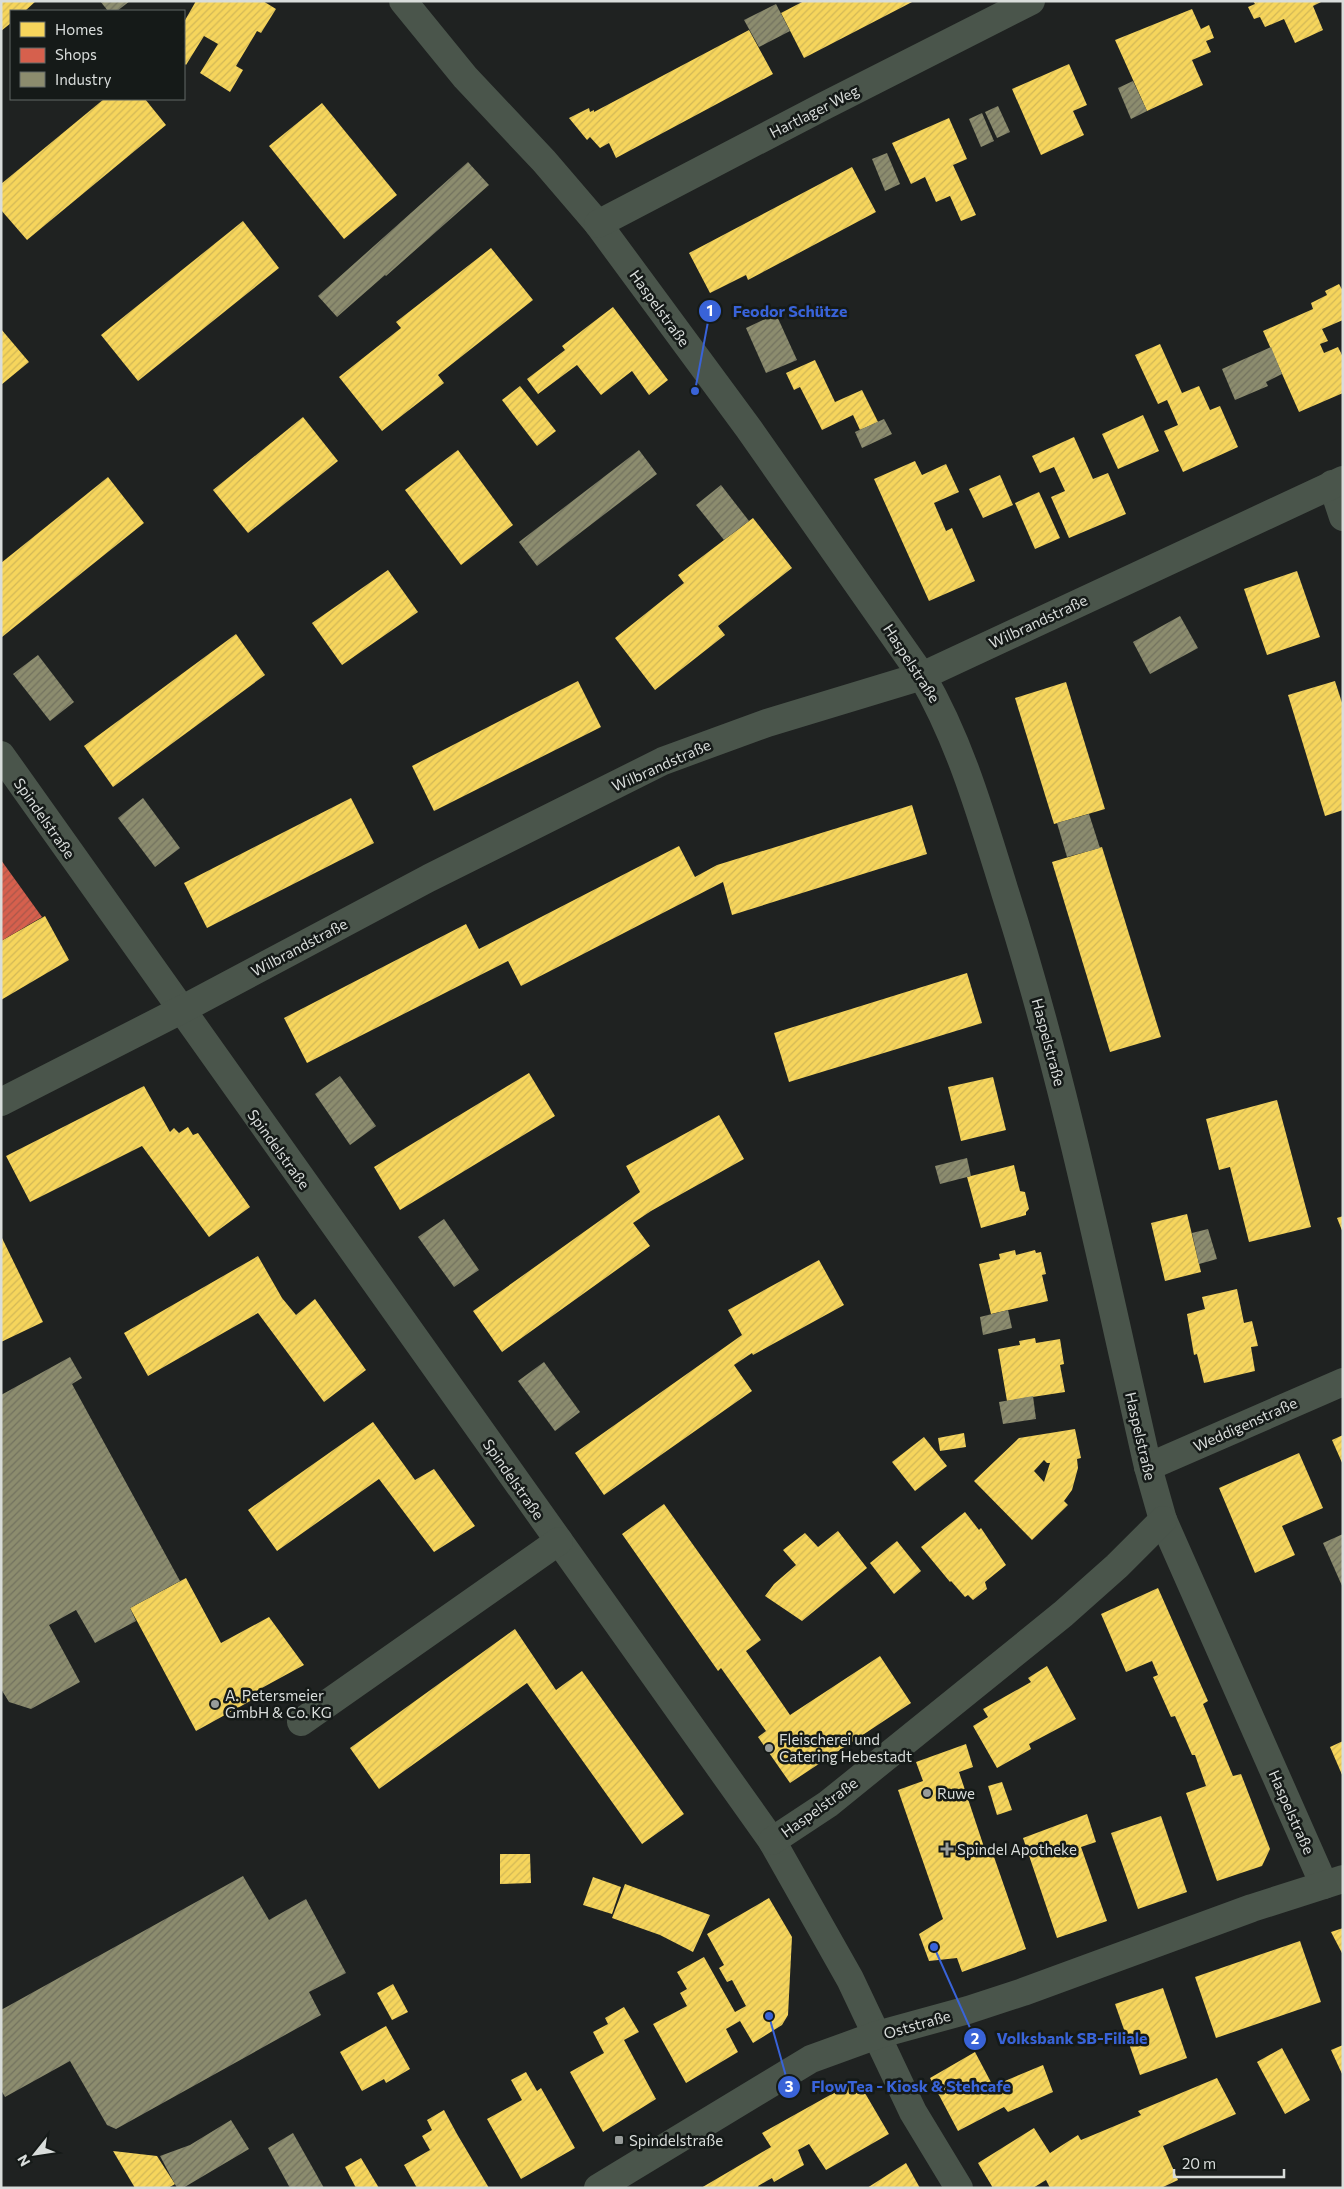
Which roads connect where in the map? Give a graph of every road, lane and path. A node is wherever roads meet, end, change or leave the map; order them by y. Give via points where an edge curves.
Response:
1 (403, 1) edge
2 (1031, 1) edge
3 (598, 224) junction
4 (1338, 482) edge
5 (1343, 517) edge
6 (922, 676) junction
7 (1, 755) edge
8 (181, 1010) junction
9 (1, 1102) edge
10 (1343, 1382) edge
11 (1148, 1467) junction
12 (1163, 1520) junction
13 (559, 1541) junction
14 (301, 1722) dead end
15 (772, 1841) junction
16 (1333, 1882) edge
17 (878, 2035) junction
18 (598, 2188) edge
19 (959, 2188) edge

1 - 3 street, Haspelstraße via 464,77 544,161
2 - 3 street, Hartlager Weg
3 - 6 street, Haspelstraße via 749,429
4 - 5 street
4 - 6 street, Wilbrandstraße
6 - 8 street, Wilbrandstraße via 767,723 663,761 429,878
6 - 11 street, Haspelstraße via 940,706 968,775 1029,969 1072,1130
7 - 8 street, Spindelstraße
8 - 9 street, Wilbrandstraße
8 - 13 street, Spindelstraße
10 - 11 street, Weddigenstraße
11 - 12 street, Haspelstraße
12 - 15 street, Haspelstraße via 1063,1614 828,1804
12 - 16 street, Haspelstraße
13 - 14 street
13 - 15 street, Spindelstraße
15 - 17 street, Spindelstraße via 837,1954
16 - 17 street, Oststraße via 1187,1931 1023,1992
17 - 18 street, Oststraße via 811,2058
17 - 19 street, Spindelstraße via 913,2112

